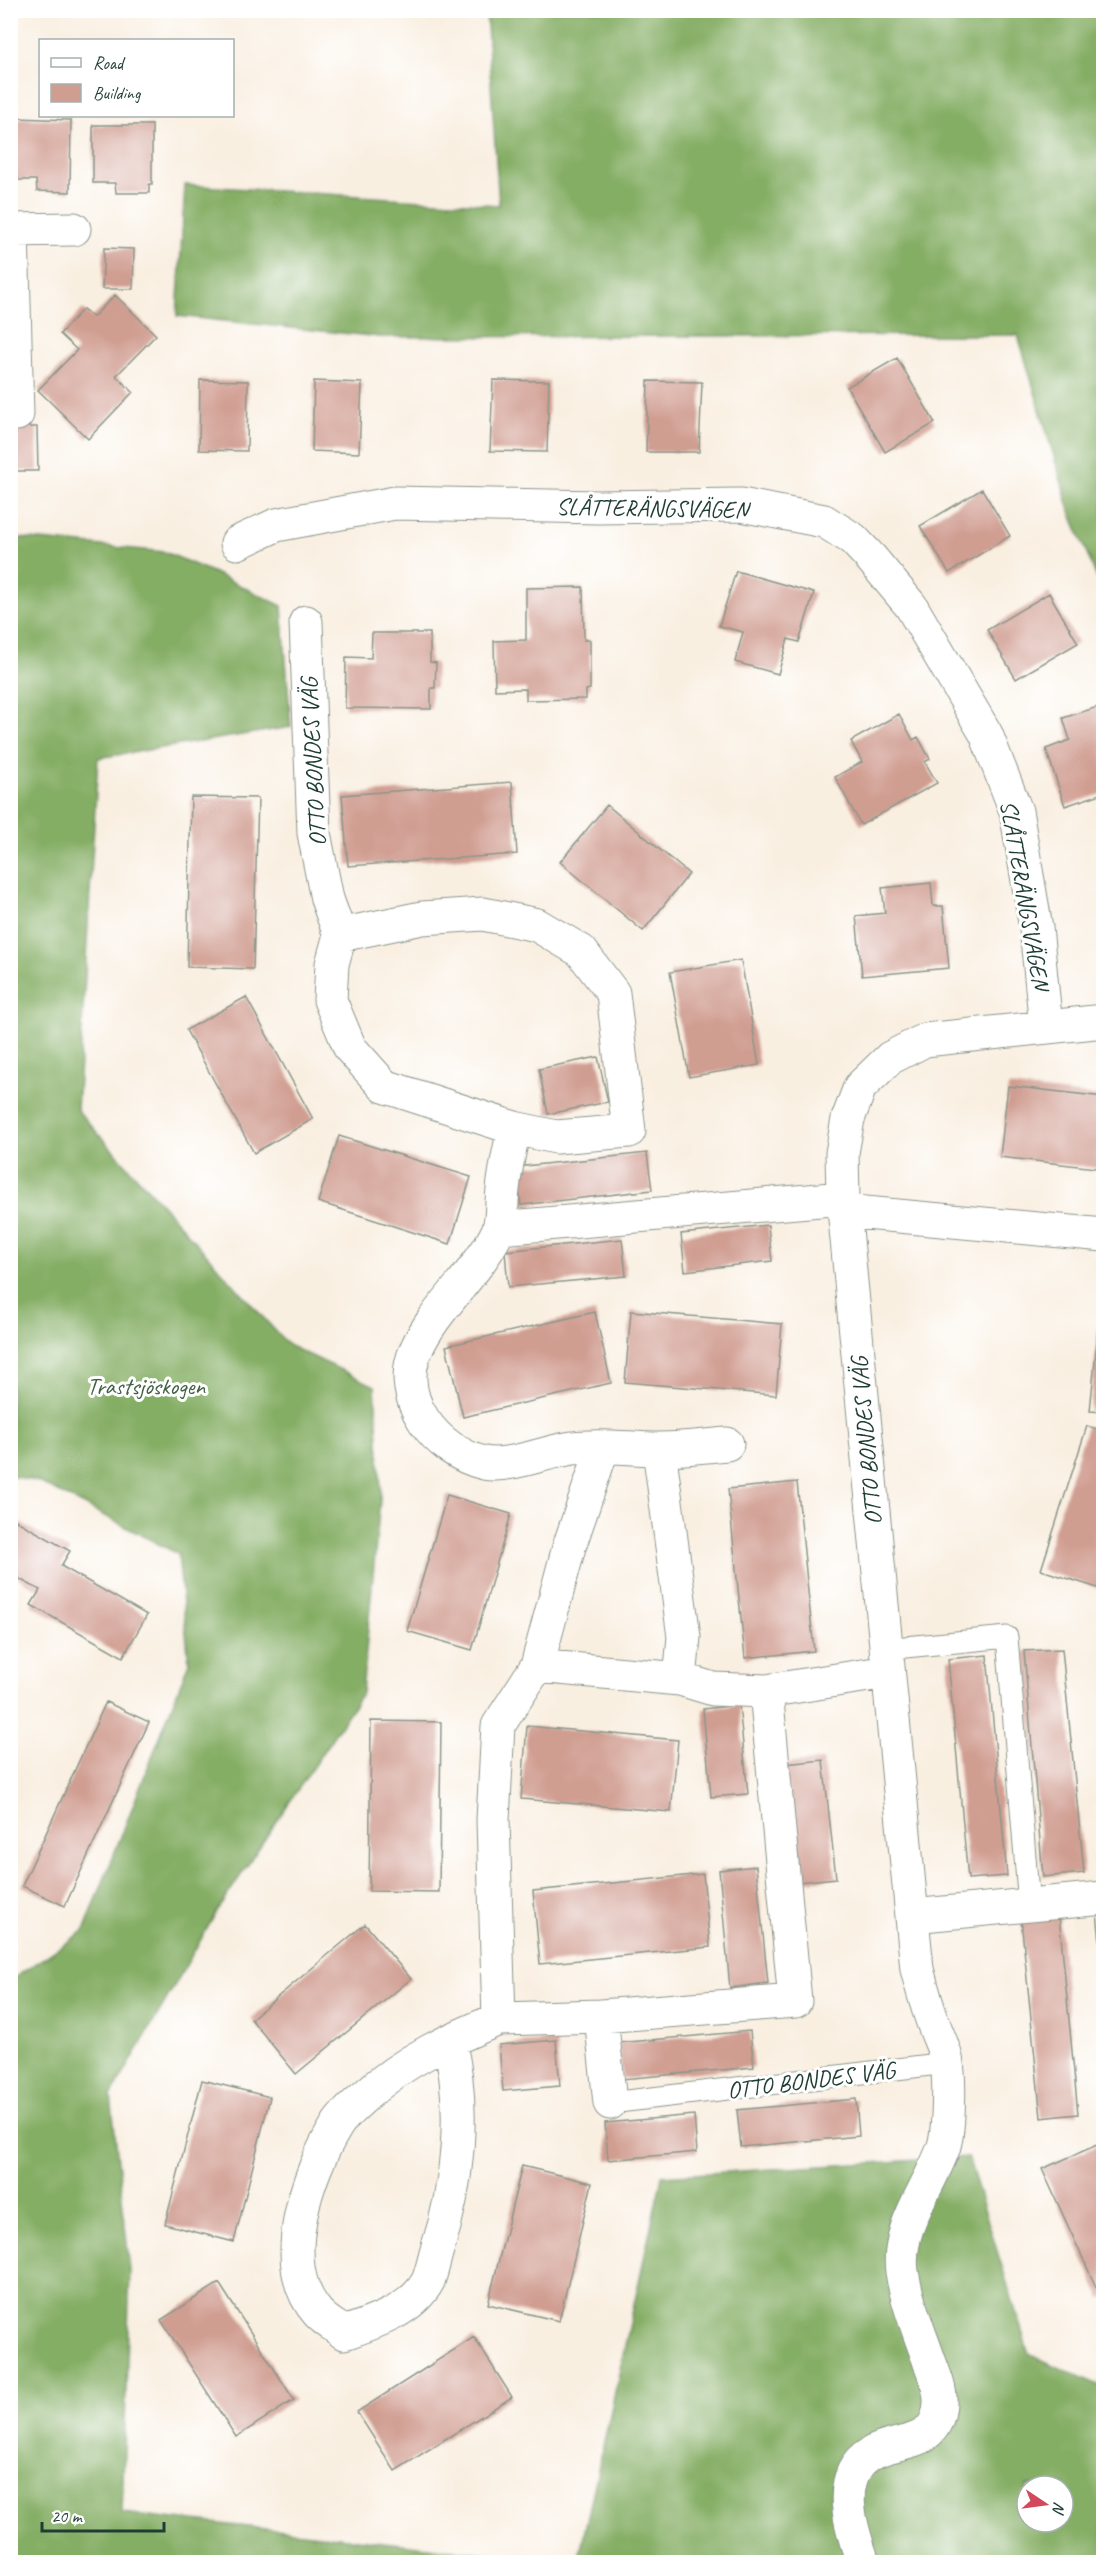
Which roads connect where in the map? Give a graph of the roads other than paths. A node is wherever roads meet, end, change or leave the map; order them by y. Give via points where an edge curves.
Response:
1 (74, 229) dead end
2 (11, 230) edge
3 (16, 414) dead end
4 (237, 543) dead end
5 (306, 622) dead end
6 (340, 935) junction
7 (1104, 1021) edge
8 (1046, 1027) junction
9 (514, 1128) junction
10 (843, 1205) junction
11 (499, 1228) junction
12 (1104, 1235) edge
13 (727, 1444) dead end
14 (603, 1447) junction
15 (659, 1449) junction
16 (886, 1660) junction
17 (537, 1666) junction
18 (680, 1679) junction
19 (766, 1691) junction
20 (1104, 1898) edge
21 (1029, 1905) junction
22 (912, 1916) junction
23 (601, 2016) junction
24 (499, 2019) junction
25 (449, 2041) junction
26 (948, 2063) junction
27 (610, 2103) joint
28 (863, 2562) edge

1 - 2 street
2 - 3 street
4 - 8 street, SLÅTTERÄNGSVÄGEN via 276,525 394,503 741,505 824,521 853,540 911,606 986,734 1016,812 1036,928
5 - 6 street, OTTO BONDES VÄG via 314,833 327,899
6 - 9 street via 332,964 330,1000 350,1048 384,1086
6 - 9 street via 422,918 483,914 537,926 581,951 613,993 629,1131 556,1137
7 - 8 street, OTTO BONDES VÄG
8 - 10 street, OTTO BONDES VÄG via 925,1040 890,1058 860,1087 848,1119 842,1153
9 - 11 street
10 - 11 street
10 - 12 street
10 - 16 street, OTTO BONDES VÄG
11 - 14 street via 473,1273 415,1351 411,1398 441,1441 486,1463
13 - 15 street
14 - 15 street
14 - 17 street
15 - 18 street via 684,1637
16 - 19 street
16 - 21 lane via 1007,1637
16 - 22 street, OTTO BONDES VÄG
17 - 18 street
17 - 24 street via 498,1726 493,1820
18 - 19 street via 713,1689
19 - 23 street via 795,2001
20 - 21 street
21 - 22 street
22 - 26 street, OTTO BONDES VÄG via 917,1969
23 - 24 street
23 - 27 street, OTTO BONDES VÄG
24 - 25 street
25 - 25 street via 426,2052 366,2094 337,2124 302,2206 296,2251 303,2286 318,2313 344,2333 381,2321 406,2305 427,2282 447,2220 457,2139
26 - 27 lane, OTTO BONDES VÄG
26 - 28 street via 943,2149 905,2234 902,2271 940,2403 928,2433 911,2443 870,2454 858,2465 847,2504

